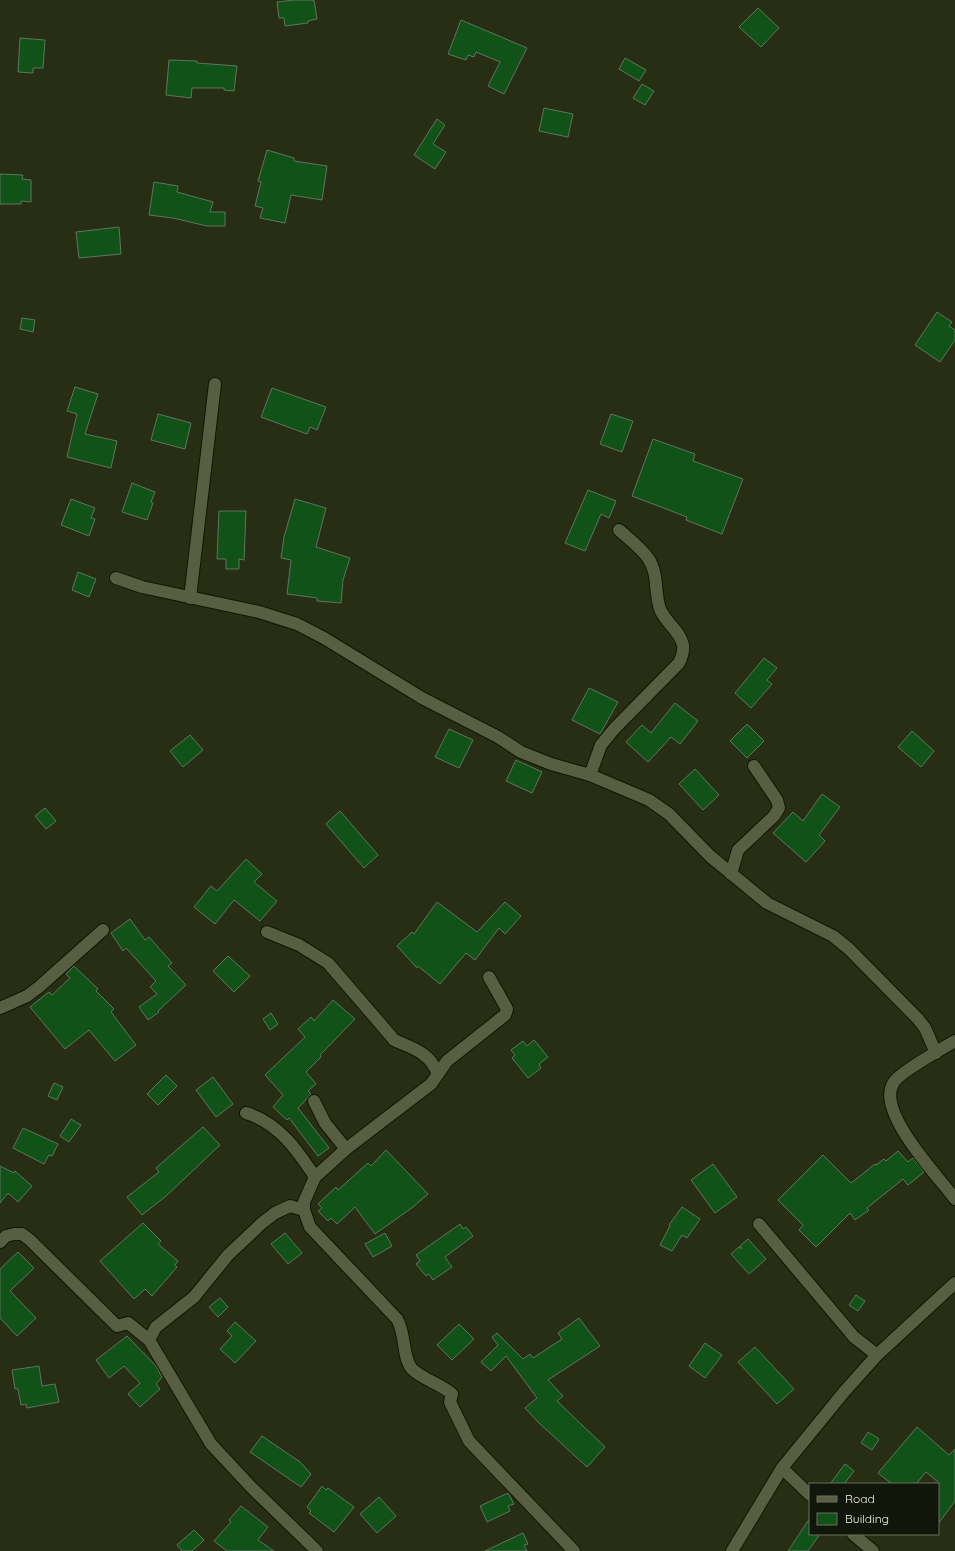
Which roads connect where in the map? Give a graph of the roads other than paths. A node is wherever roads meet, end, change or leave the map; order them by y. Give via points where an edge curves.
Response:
1 (214, 384) dead end
2 (619, 530) dead end
3 (116, 578) dead end
4 (190, 598) junction
5 (754, 766) dead end
6 (590, 775) junction
7 (731, 874) junction
8 (103, 930) dead end
9 (267, 932) dead end
10 (489, 977) dead end
11 (0, 1008) edge
12 (955, 1041) edge
13 (936, 1053) junction
14 (438, 1074) junction
15 (314, 1101) dead end
16 (246, 1113) dead end
17 (346, 1149) junction
18 (315, 1177) junction
19 (955, 1199) edge
20 (304, 1210) junction
21 (759, 1224) dead end
22 (0, 1242) edge
23 (955, 1283) edge
24 (149, 1340) junction
25 (877, 1355) junction
26 (782, 1468) junction
27 (809, 1493) edge
28 (854, 1535) edge
29 (317, 1551) edge
30 (574, 1551) edge
31 (732, 1551) edge
32 (873, 1551) edge

1 - 4 street
2 - 6 street via 648,558 656,578 660,608 664,618 681,639 683,655 679,663 601,745
3 - 4 street
4 - 6 street via 259,612 297,624 422,698 498,736 521,752
5 - 7 street via 777,800 779,808 774,816 738,850
6 - 7 street via 649,800 686,830
7 - 13 street via 767,903 833,936 849,949 918,1019
8 - 11 street via 39,987 27,996
9 - 14 street via 299,945 328,963 390,1036 428,1057
10 - 14 street via 506,1004 508,1009 505,1015 447,1061
12 - 13 street
13 - 19 street via 894,1082 890,1104 902,1131
14 - 17 street via 431,1084
15 - 17 street via 325,1123
16 - 18 street via 260,1118 280,1132
17 - 18 street
18 - 20 street via 304,1202
20 - 24 street via 290,1206 275,1213 228,1255 194,1297 156,1327
20 - 30 street via 310,1227 397,1318 404,1334 406,1356 413,1370 452,1394 450,1402 469,1441
21 - 25 street via 854,1337
22 - 24 street via 6,1236 22,1234 117,1326 128,1323
23 - 25 street
24 - 29 street via 211,1444
25 - 26 street
26 - 27 street
26 - 31 street
28 - 32 street

